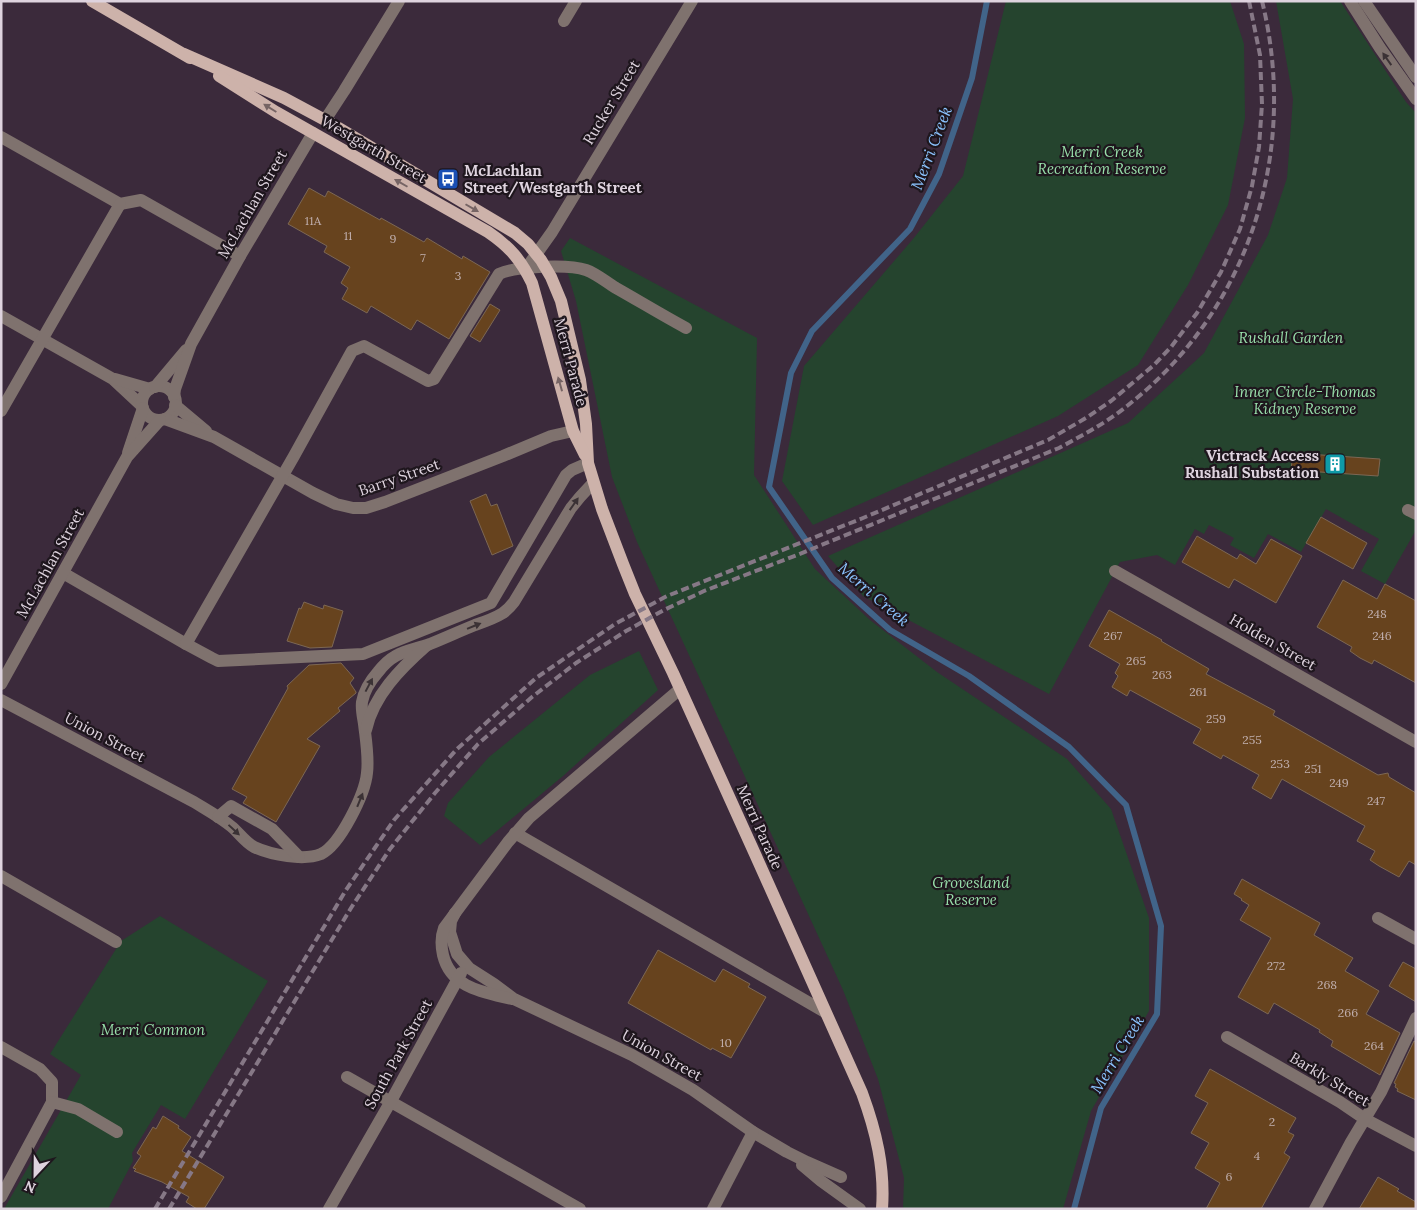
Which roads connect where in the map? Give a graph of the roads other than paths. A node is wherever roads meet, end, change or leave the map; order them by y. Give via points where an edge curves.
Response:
1 (92, 1) edge
2 (399, 1) edge
3 (576, 1) edge
4 (692, 1) edge
5 (1350, 1) edge
6 (1364, 1) edge
7 (564, 21) dead end
8 (184, 54) junction
9 (1416, 77) edge
10 (1416, 99) edge
11 (325, 120) junction
12 (313, 133) junction
13 (1, 137) edge
14 (120, 204) junction
15 (537, 254) junction
16 (240, 256) junction
17 (546, 267) junction
18 (525, 269) junction
19 (1, 316) edge
20 (686, 328) dead end
21 (42, 339) junction
22 (191, 344) junction
23 (112, 379) junction
24 (152, 388) junction
25 (175, 401) junction
26 (142, 407) junction
27 (1, 411) edge
28 (162, 420) junction
29 (586, 427) junction
30 (574, 431) junction
31 (214, 437) junction
32 (127, 457) junction
33 (588, 463) junction
34 (283, 476) junction
35 (593, 483) junction
36 (1115, 571) dead end
37 (63, 573) junction
38 (186, 644) junction
39 (1, 684) edge
40 (680, 689) junction
41 (1, 700) edge
42 (1416, 742) edge
43 (218, 816) junction
44 (515, 833) junction
45 (299, 857) junction
46 (1, 876) edge
47 (455, 913) junction
48 (1378, 918) dead end
49 (1416, 939) edge
50 (116, 942) dead end
51 (465, 964) junction
52 (458, 980) junction
53 (514, 999) junction
54 (825, 1012) junction
55 (1416, 1018) edge
56 (1228, 1037) dead end
57 (1, 1047) edge
58 (347, 1077) dead end
59 (391, 1101) junction
60 (52, 1102) junction
61 (1365, 1119) junction
62 (117, 1132) dead end
63 (753, 1132) junction
64 (1416, 1146) edge
65 (788, 1152) junction
66 (841, 1176) dead end
67 (1, 1197) edge
68 (329, 1209) edge
69 (580, 1209) edge
70 (713, 1209) edge
71 (860, 1209) edge
72 (882, 1209) edge
73 (1315, 1209) edge

1 - 8 main road, Westgarth Street
2 - 11 street
3 - 7 street
4 - 15 street, Rucker Street
10 -> 5 street
6 - 9 street
8 - 11 main road, Westgarth Street via 284,98
12 -> 8 main road, Westgarth Street
11 - 12 main road
11 -> 15 main road, Westgarth Street via 515,233
12 - 16 street, McLachlan Street
18 -> 12 main road, Westgarth Street via 509,248 488,232
13 - 14 street
14 - 16 street via 141,200
14 - 21 street
15 - 17 main road, Westgarth Street
15 - 18 street, Rucker Street
16 - 22 street, McLachlan Street
17 - 18 street
17 - 20 street via 569,267 590,272
17 - 29 main road, Merri Parade via 560,301 580,380
30 -> 18 main road, Merri Parade via 538,301
18 - 34 street via 499,274 434,379 428,382 364,346 352,351
19 - 21 street
21 - 23 street
21 - 27 street
22 - 24 street, McLachlan Street
22 - 25 street, McLachlan Street via 175,389
23 - 24 street
23 - 26 street
24 - 25 street via 168,389
24 - 26 street via 144,396
25 - 28 street via 173,413
25 - 31 street, Barry Street
26 - 28 street via 150,418
26 - 32 street, McLachlan Street
28 - 31 street, Barry Street
28 - 32 street, McLachlan Street
29 - 30 main road
29 - 33 main road, Merri Parade
30 - 33 main road, Merri Parade
30 - 34 street, Barry Street via 551,436 366,508 336,504
31 - 34 street, Barry Street
32 - 37 street, McLachlan Street
33 - 35 main road, Merri Parade
33 - 38 street via 566,475 491,603 363,654 222,661
34 - 38 street
35 - 40 main road, Merri Parade via 635,594
45 -> 35 street via 317,855 326,850 356,810 368,773 362,701 372,679 399,653 500,615 509,608 571,508
36 - 42 street, Holden Street
37 - 38 street
37 - 39 street, McLachlan Street
40 - 44 street
40 - 54 main road, Merri Parade
41 - 43 street, Union Street
43 -> 45 street, Union Street via 253,846
43 - 45 street via 231,806 272,829
44 - 47 street
44 - 54 street
46 - 50 street
47 - 51 street via 450,932 457,954
47 - 52 street via 444,928 441,945 448,968
48 - 49 street
51 - 52 street, South Park Street
51 - 53 street, Union Street
52 - 53 street, Union Street via 475,990
52 - 59 street, South Park Street
53 - 63 street, Union Street via 675,1079
54 - 72 main road, Merri Parade via 874,1127 881,1168
55 - 61 street
56 - 61 street, Barkly Street
57 - 60 street via 40,1069 52,1082
58 - 59 street
59 - 68 street, South Park Street
59 - 69 street
60 - 62 street via 78,1109
60 - 67 street
61 - 64 street, Barkly Street
61 - 73 street
63 - 65 street, Union Street
63 - 70 street
65 - 66 street, Union Street
65 - 71 street, Union Street

